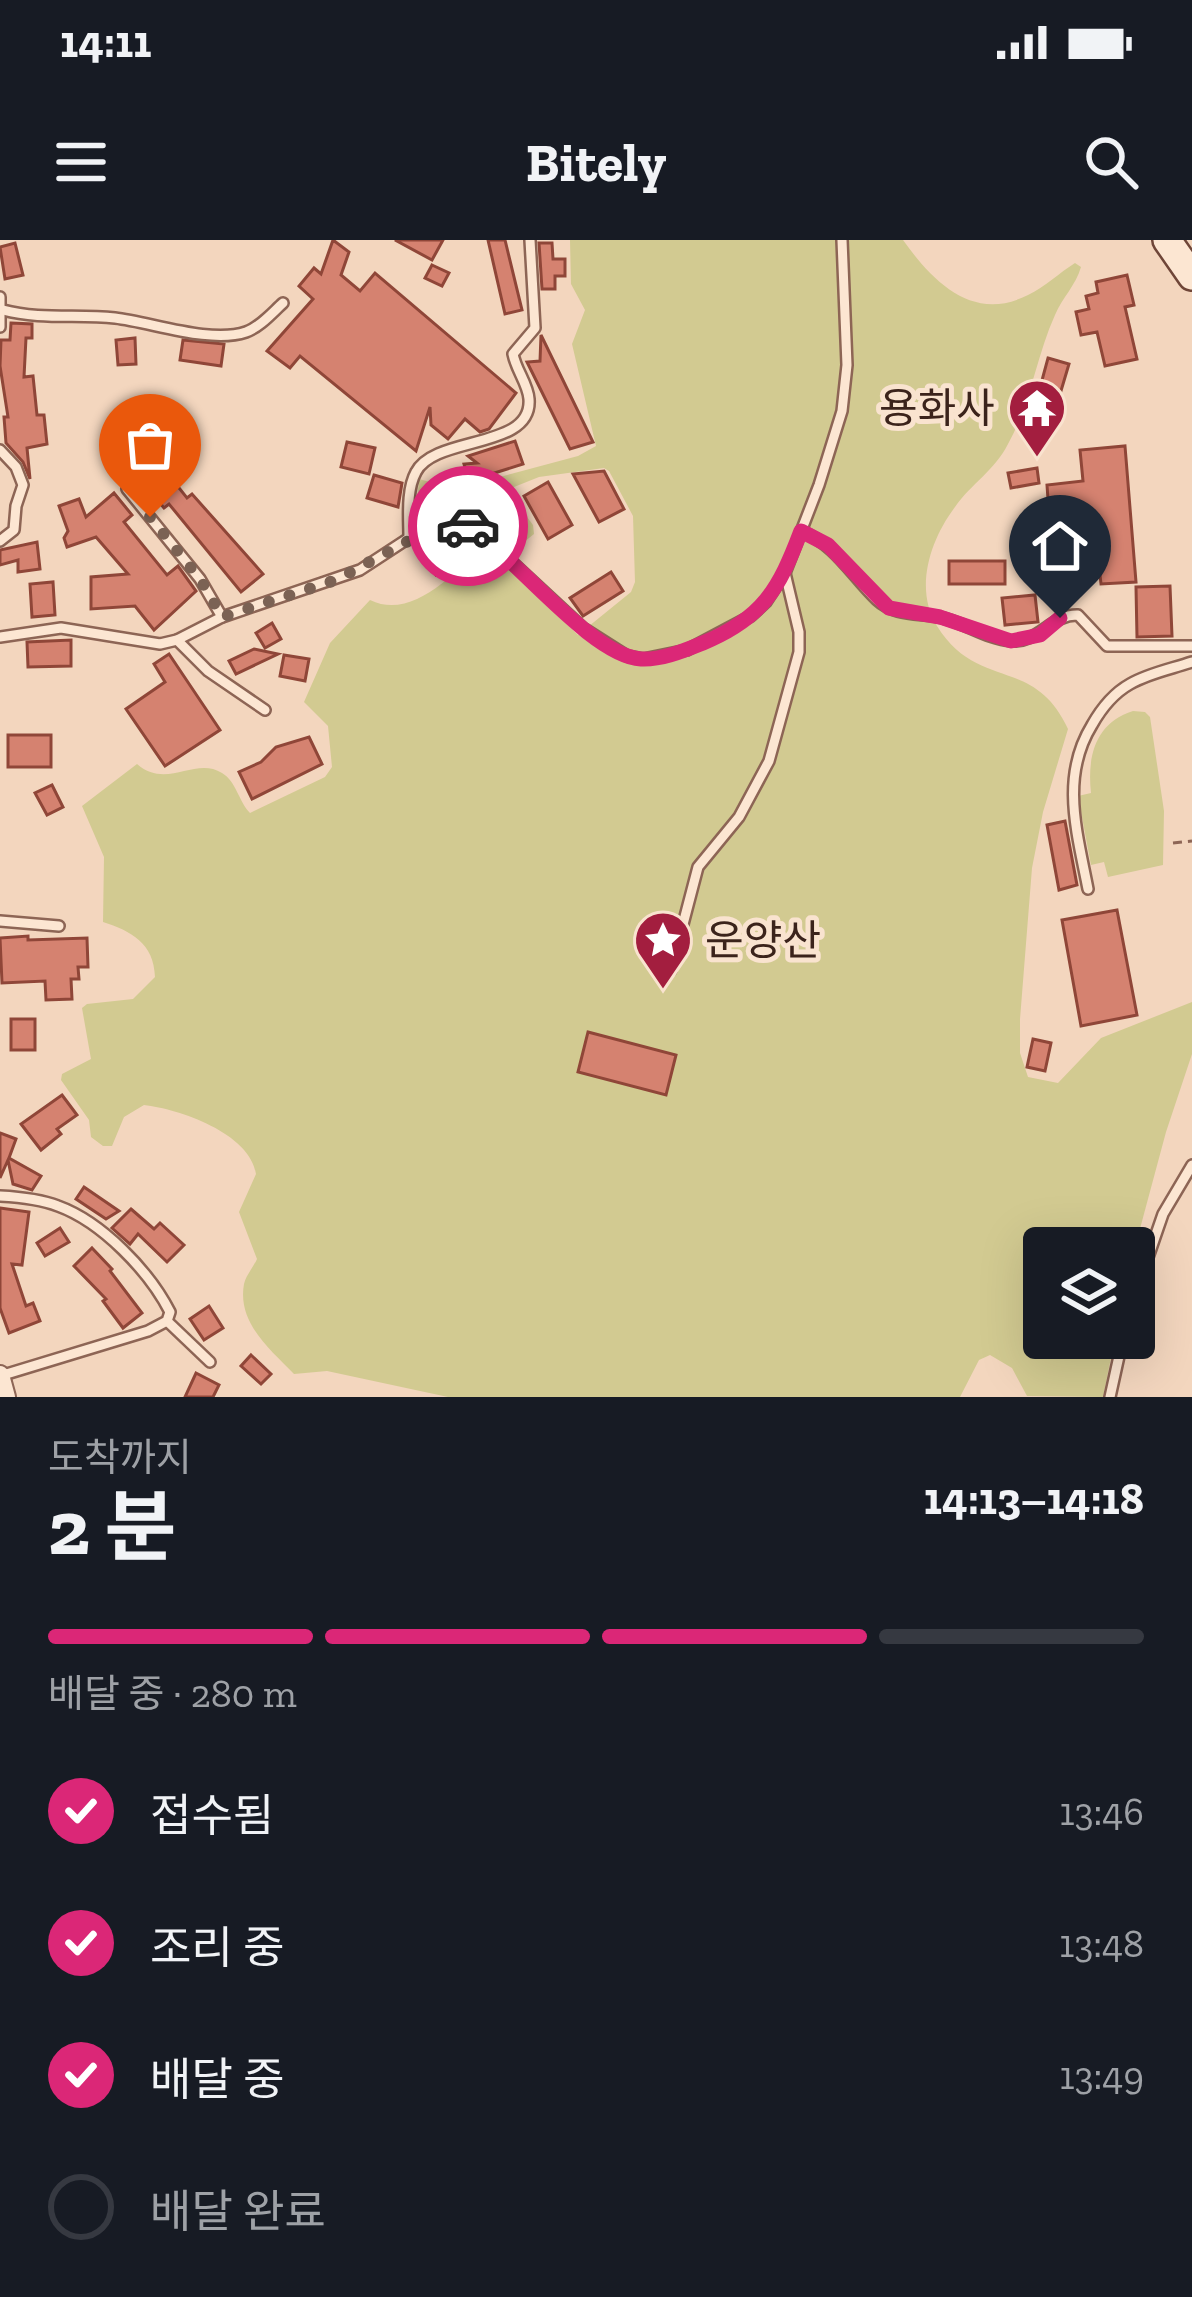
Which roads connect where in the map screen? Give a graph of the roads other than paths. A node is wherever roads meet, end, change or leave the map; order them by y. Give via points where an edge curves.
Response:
1 (530, 240) edge
2 (842, 240) edge
3 (1167, 240) edge
4 (1191, 275) edge
5 (0, 297) edge
6 (284, 303) dead end
7 (3, 310) edge
8 (0, 327) edge
9 (0, 450) edge
10 (127, 489) dead end
11 (801, 531) junction
12 (409, 538) junction
13 (0, 541) edge
14 (785, 573) junction
15 (222, 617) junction
16 (0, 637) edge
17 (176, 640) junction
18 (1192, 646) edge
19 (1192, 662) edge
20 (265, 710) dead end
21 (1088, 889) dead end
22 (0, 921) edge
23 (59, 926) dead end
24 (671, 970) dead end
25 (1192, 1166) edge
26 (0, 1196) edge
27 (1155, 1237) edge
28 (167, 1321) junction
29 (1118, 1359) edge
30 (210, 1361) dead end
31 (0, 1376) edge
32 (6, 1397) edge
33 (1110, 1397) edge

1 - 12 lane via 535,328 513,354 528,411 512,430 422,463 413,475
2 - 11 lane via 845,389
3 - 4 street
5 - 7 lane
6 - 7 lane via 235,334
7 - 8 lane
9 - 13 lane via 23,485 14,530
10 - 15 lane
11 - 14 lane
11 - 18 lane via 828,545 876,599 904,613 1011,641 1078,615 1107,646
12 - 14 lane via 451,521 466,524 606,646 643,659 734,628
12 - 15 lane via 348,575
14 - 24 lane via 799,652 769,761 740,817 698,867
15 - 17 lane
16 - 17 lane via 61,628
17 - 20 lane
19 - 21 lane via 1120,690 1079,750 1072,788
22 - 23 lane
25 - 27 lane
26 - 28 lane via 62,1207 102,1233 165,1301
28 - 30 lane
28 - 31 lane
29 - 33 lane
31 - 32 street

